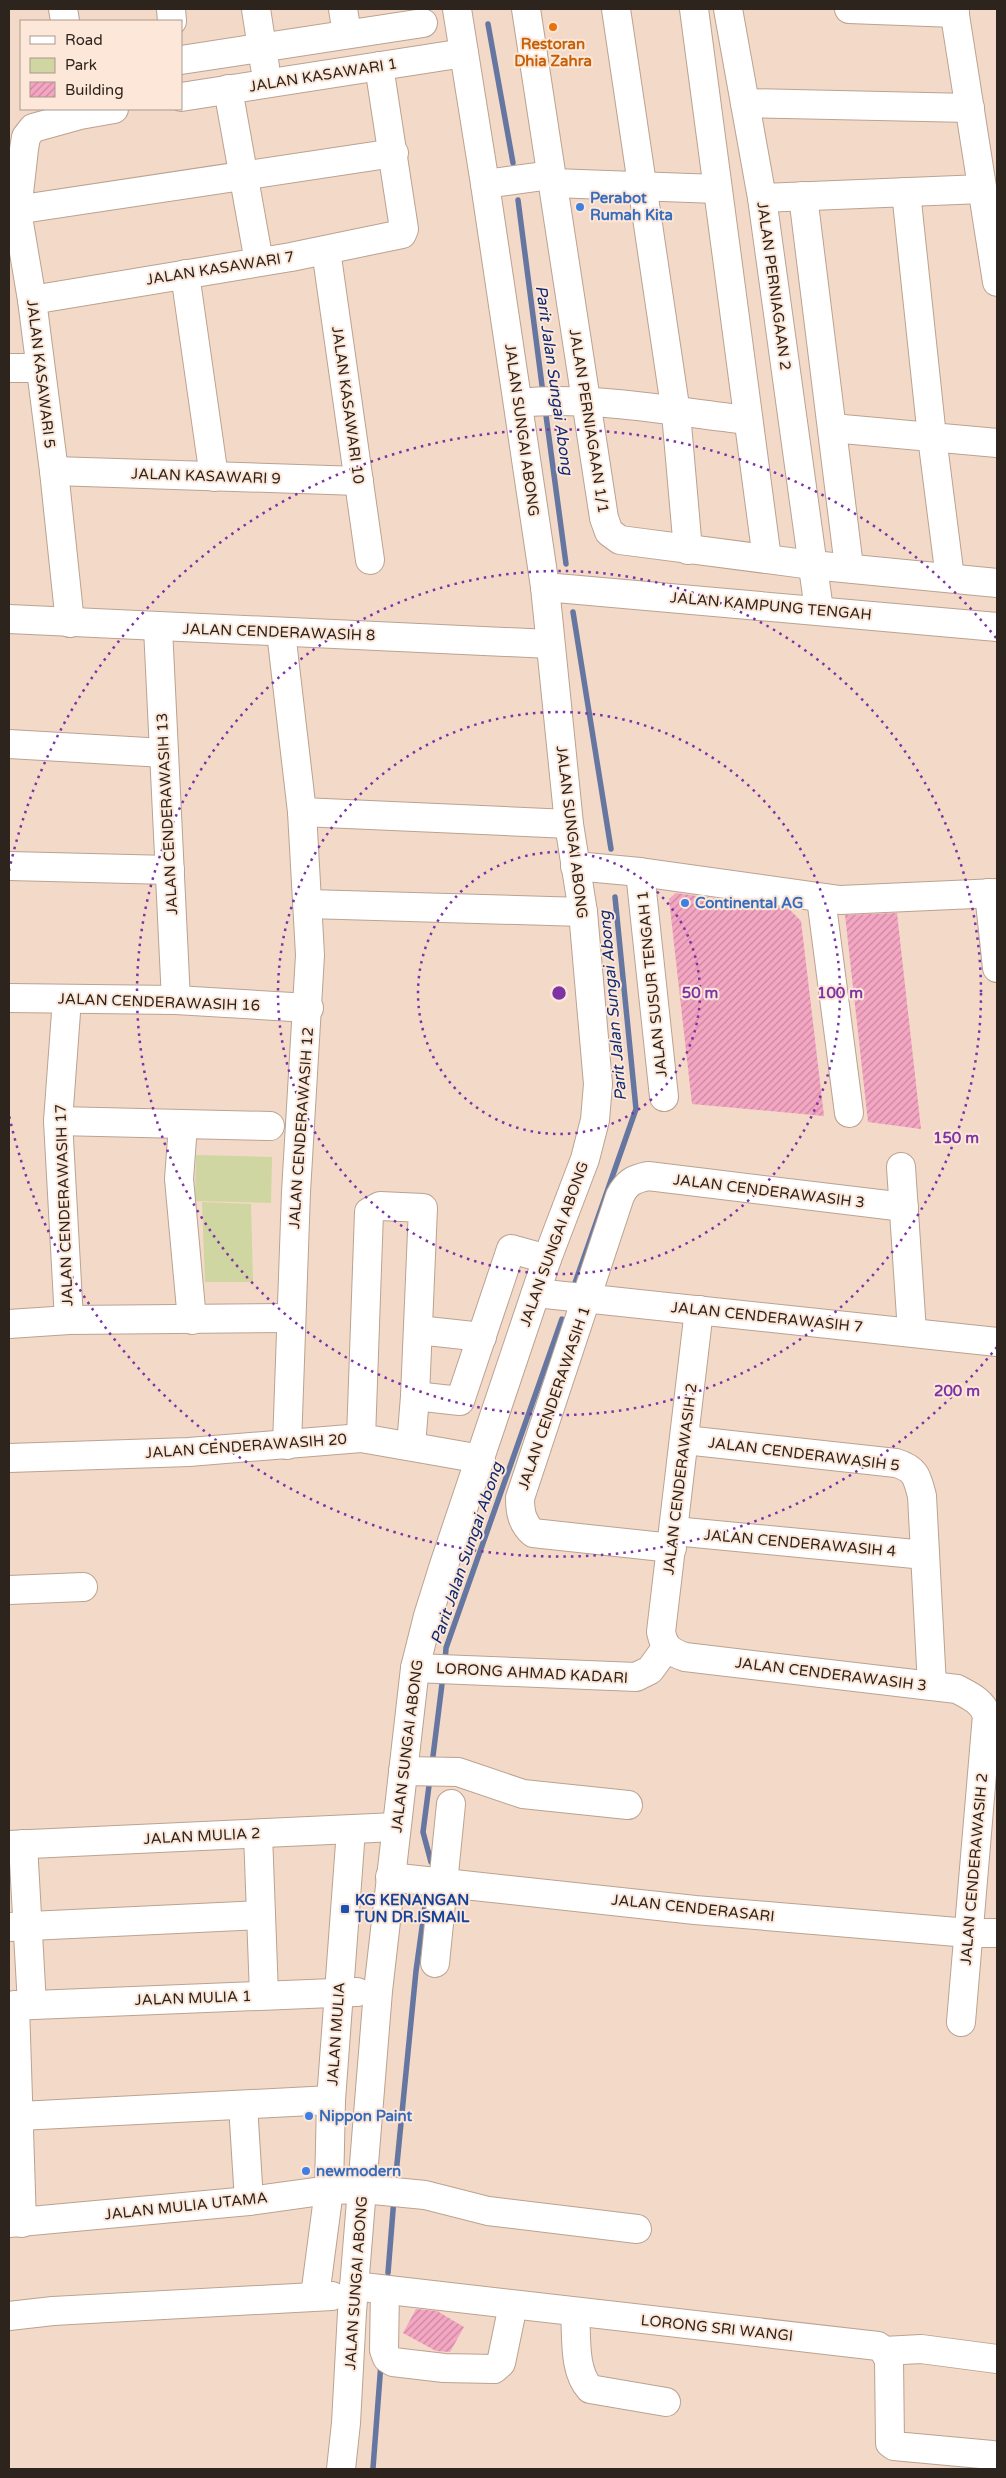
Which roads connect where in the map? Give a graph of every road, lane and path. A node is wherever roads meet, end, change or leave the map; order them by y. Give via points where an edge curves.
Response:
1 (256, 9) edge
2 (457, 9) edge
3 (526, 9) edge
4 (616, 9) edge
5 (694, 9) edge
6 (728, 9) edge
7 (849, 9) edge
8 (954, 11) edge
9 (422, 16) edge
10 (345, 22) edge
11 (262, 48) junction
12 (464, 54) junction
13 (428, 58) junction
14 (182, 60) edge
15 (379, 66) junction
16 (267, 83) junction
17 (228, 89) junction
18 (182, 97) edge
19 (744, 103) junction
20 (970, 108) junction
21 (102, 110) edge
22 (79, 112) edge
23 (986, 138) edge
24 (394, 153) junction
25 (245, 176) junction
26 (552, 179) junction
27 (485, 184) junction
28 (643, 186) junction
29 (717, 189) junction
30 (982, 189) junction
31 (906, 192) junction
32 (803, 196) junction
33 (762, 198) junction
34 (13, 211) edge
35 (326, 250) junction
36 (259, 262) junction
37 (185, 274) junction
38 (997, 282) edge
39 (32, 300) junction
40 (9, 368) edge
41 (40, 368) junction
42 (539, 401) junction
43 (586, 402) junction
44 (676, 412) junction
45 (748, 420) junction
46 (832, 428) junction
47 (932, 437) junction
48 (997, 443) edge
49 (54, 471) junction
50 (214, 477) junction
51 (359, 481) junction
52 (688, 550) junction
53 (767, 559) junction
54 (370, 560) dead end
55 (812, 565) junction
56 (849, 567) junction
57 (950, 578) junction
58 (997, 583) edge
59 (545, 587) junction
60 (818, 610) junction
61 (9, 619) edge
62 (70, 623) junction
63 (997, 627) edge
64 (158, 628) junction
65 (281, 632) junction
66 (550, 644) junction
67 (9, 744) edge
68 (164, 754) junction
69 (302, 812) junction
70 (569, 824) junction
71 (9, 866) edge
72 (575, 866) junction
73 (170, 870) junction
74 (640, 872) junction
75 (993, 893) edge
76 (820, 898) junction
77 (308, 904) junction
78 (582, 912) junction
79 (997, 968) edge
80 (9, 998) edge
81 (67, 999) junction
82 (176, 1000) junction
83 (309, 1008) junction
84 (664, 1097) dead end
85 (850, 1114) dead end
86 (58, 1121) junction
87 (182, 1125) junction
88 (270, 1126) dead end
89 (901, 1167) dead end
90 (904, 1207) junction
91 (547, 1259) junction
92 (536, 1293) junction
93 (587, 1299) junction
94 (699, 1310) junction
95 (290, 1318) junction
96 (69, 1320) junction
97 (192, 1320) junction
98 (9, 1324) edge
99 (418, 1330) junction
100 (912, 1332) junction
101 (482, 1337) junction
102 (997, 1342) edge
103 (415, 1396) junction
104 (361, 1438) junction
105 (685, 1440) junction
106 (287, 1445) junction
107 (411, 1446) junction
108 (9, 1458) edge
109 (481, 1459) junction
110 (673, 1540) junction
111 (925, 1555) junction
112 (83, 1587) dead end
113 (9, 1590) edge
114 (666, 1648) junction
115 (439, 1668) junction
116 (932, 1686) junction
117 (990, 1711) edge
118 (426, 1771) junction
119 (451, 1804) dead end
120 (628, 1805) dead end
121 (396, 1827) junction
122 (351, 1830) junction
123 (258, 1834) junction
124 (16, 1845) edge
125 (390, 1877) junction
126 (443, 1882) junction
127 (261, 1915) junction
128 (18, 1927) edge
129 (969, 1933) junction
130 (997, 1933) edge
131 (435, 1963) dead end
132 (378, 1991) junction
133 (340, 1992) junction
134 (264, 1995) junction
135 (19, 2005) edge
136 (962, 2022) dead end
137 (331, 2100) junction
138 (16, 2101) edge
139 (242, 2105) junction
140 (329, 2190) junction
141 (384, 2191) junction
142 (249, 2200) junction
143 (16, 2223) edge
144 (637, 2229) dead end
145 (385, 2290) junction
146 (353, 2291) junction
147 (315, 2296) junction
148 (513, 2305) junction
149 (576, 2313) junction
150 (9, 2316) edge
151 (884, 2351) junction
152 (997, 2358) edge
153 (666, 2402) dead end
154 (992, 2455) dead end
155 (341, 2469) edge

1 - 11 street
2 - 12 street, JALAN SUNGAI ABONG
3 - 26 street, JALAN PERNIAGAAN 1/1
4 - 28 street
5 - 29 street
6 - 19 street, JALAN PERNIAGAAN 2
7 - 8 street
8 - 20 street
9 - 10 street
9 - 13 street
10 - 11 street
11 - 14 street
11 - 16 street
12 - 13 street, JALAN KASAWARI 1
12 - 27 street, JALAN SUNGAI ABONG
13 - 15 street, JALAN KASAWARI 1
15 - 16 street, JALAN KASAWARI 1
15 - 24 street
16 - 17 street, JALAN KASAWARI 1
17 - 18 street, JALAN KASAWARI 1
17 - 25 street
19 - 20 street
19 - 33 street, JALAN PERNIAGAAN 2
20 - 23 street
21 - 22 street
22 - 34 street, JALAN KASAWARI 5 via 33,128 26,137
23 - 30 street
24 - 25 street
24 - 35 street, JALAN KASAWARI 7 via 402,234
25 - 34 street
25 - 36 street
26 - 27 street
26 - 28 street
26 - 43 street, JALAN PERNIAGAAN 1/1
27 - 42 street, JALAN SUNGAI ABONG
28 - 29 street
28 - 44 street
29 - 45 street
30 - 31 street
30 - 38 street
31 - 32 street
31 - 47 street
32 - 33 street
32 - 46 street
33 - 55 street, JALAN PERNIAGAAN 2
34 - 39 street, JALAN KASAWARI 5
35 - 36 street, JALAN KASAWARI 7
35 - 51 street, JALAN KASAWARI 10
36 - 37 street, JALAN KASAWARI 7
37 - 39 street, JALAN KASAWARI 7
37 - 50 street
39 - 41 street, JALAN KASAWARI 5
40 - 41 street
41 - 49 street, JALAN KASAWARI 5
42 - 43 street
42 - 59 street, JALAN SUNGAI ABONG
43 - 44 street
43 - 52 street, JALAN PERNIAGAAN 1/1 via 609,532 620,540
44 - 45 street
44 - 52 street
45 - 53 street
46 - 47 street
46 - 56 street
47 - 48 street
47 - 57 street
49 - 50 street, JALAN KASAWARI 9
49 - 62 street, JALAN KASAWARI 5
50 - 51 street, JALAN KASAWARI 9
51 - 54 street, JALAN KASAWARI 10
52 - 53 street, JALAN PERNIAGAAN 1/1
53 - 55 street, JALAN PERNIAGAAN 1/1
55 - 56 street, JALAN PERNIAGAAN 1/1
55 - 60 street, JALAN PERNIAGAAN 2
56 - 57 street, JALAN PERNIAGAAN 1/1
57 - 58 street, JALAN PERNIAGAAN 1/1
59 - 60 street, JALAN KAMPUNG TENGAH
59 - 66 street, JALAN SUNGAI ABONG
60 - 63 street, JALAN KAMPUNG TENGAH
61 - 62 street, JALAN CENDERAWASIH 8
62 - 64 street, JALAN CENDERAWASIH 8
64 - 65 street, JALAN CENDERAWASIH 8
64 - 68 street, JALAN CENDERAWASIH 13
65 - 66 street, JALAN CENDERAWASIH 8
65 - 69 street, JALAN CENDERAWASIH 12
66 - 70 street, JALAN SUNGAI ABONG
67 - 68 street
68 - 73 street, JALAN CENDERAWASIH 13
69 - 70 street
69 - 77 street, JALAN CENDERAWASIH 12
70 - 72 street, JALAN SUNGAI ABONG
71 - 73 street
72 - 74 street
72 - 78 street, JALAN SUNGAI ABONG
73 - 82 street, JALAN CENDERAWASIH 13
74 - 76 street
74 - 84 street, JALAN SUSUR TENGAH 1
75 - 76 street via 840,900
75 - 79 street
76 - 85 street
77 - 78 street
77 - 83 street, JALAN CENDERAWASIH 12
78 - 91 street, JALAN SUNGAI ABONG via 598,1084 596,1120 585,1159
80 - 81 street, JALAN CENDERAWASIH 16
81 - 82 street, JALAN CENDERAWASIH 16
81 - 86 street, JALAN CENDERAWASIH 17
82 - 83 street, JALAN CENDERAWASIH 16
83 - 95 street, JALAN CENDERAWASIH 12
86 - 87 street
86 - 96 street, JALAN CENDERAWASIH 17
87 - 88 street
87 - 97 street via 179,1179
89 - 90 street
90 - 93 street, JALAN CENDERAWASIH 3 via 648,1176 635,1179 626,1185 620,1196
90 - 100 street
91 - 92 street, JALAN SUNGAI ABONG
91 - 101 street via 511,1249
92 - 93 street, JALAN CENDERAWASIH 7
92 - 109 street, JALAN SUNGAI ABONG
93 - 94 street, JALAN CENDERAWASIH 7
93 - 110 street, JALAN CENDERAWASIH 1 via 520,1498 520,1512 533,1534
94 - 100 street, JALAN CENDERAWASIH 7
94 - 105 street, JALAN CENDERAWASIH 2
95 - 97 street
95 - 106 street, JALAN CENDERAWASIH 12
96 - 97 street
96 - 98 street
99 - 101 street
99 - 103 street
99 - 104 street via 423,1208 374,1208 369,1212
100 - 102 street, JALAN CENDERAWASIH 7
101 - 103 street via 460,1401
103 - 107 street
104 - 106 street, JALAN CENDERAWASIH 20
104 - 107 street, JALAN CENDERAWASIH 20
105 - 110 street, JALAN CENDERAWASIH 2
105 - 111 street, JALAN CENDERAWASIH 5 via 910,1467 918,1478 922,1496
106 - 108 street, JALAN CENDERAWASIH 20
107 - 109 street, JALAN CENDERAWASIH 20
109 - 115 street, JALAN SUNGAI ABONG via 428,1616
110 - 111 street, JALAN CENDERAWASIH 4
110 - 114 street, JALAN CENDERAWASIH 2 via 661,1632
111 - 116 street, JALAN CENDERAWASIH 5
112 - 113 street
114 - 115 street, LORONG AHMAD KADARI via 650,1670 636,1677
114 - 116 street, JALAN CENDERAWASIH 3 via 685,1657
115 - 118 street, JALAN SUNGAI ABONG
116 - 117 street, JALAN CENDERAWASIH 3 via 957,1689
117 - 129 street, JALAN CENDERAWASIH 2
118 - 120 street via 464,1774 523,1794
118 - 121 street, JALAN SUNGAI ABONG
119 - 126 street
121 - 122 street, JALAN MULIA 2
121 - 125 street, JALAN SUNGAI ABONG
122 - 123 street, JALAN MULIA 2
122 - 133 street, JALAN MULIA
123 - 124 street, JALAN MULIA 2
123 - 127 street
124 - 128 street
125 - 126 street, JALAN CENDERASARI
125 - 132 street, JALAN SUNGAI ABONG
126 - 129 street, JALAN CENDERASARI via 695,1910
126 - 131 street
127 - 128 street
127 - 134 street
128 - 135 street
129 - 130 street, JALAN CENDERASARI
129 - 136 street, JALAN CENDERAWASIH 2
132 - 133 street, JALAN MULIA 1
132 - 141 street, JALAN SUNGAI ABONG
133 - 134 street, JALAN MULIA 1
133 - 137 street, JALAN MULIA
134 - 135 street, JALAN MULIA 1
135 - 138 street
137 - 139 street
137 - 140 street, JALAN MULIA
138 - 139 street
138 - 143 street
139 - 142 street
140 - 141 street, JALAN MULIA UTAMA
140 - 142 street, JALAN MULIA UTAMA
140 - 147 street, JALAN MULIA
141 - 144 street, JALAN MULIA UTAMA via 425,2195 488,2211
141 - 146 street, JALAN SUNGAI ABONG
142 - 143 street, JALAN MULIA UTAMA
145 - 146 street, LORONG SRI WANGI
145 - 148 street, LORONG SRI WANGI
145 - 148 street via 384,2350 387,2358 393,2362 444,2368 494,2368 501,2363
146 - 147 street, LORONG SRI WANGI
146 - 155 street, JALAN SUNGAI ABONG
147 - 150 street, LORONG SRI WANGI via 53,2310
148 - 149 street, LORONG SRI WANGI
149 - 151 street, LORONG SRI WANGI via 878,2346
149 - 153 street via 579,2370 590,2389
151 - 152 street, LORONG SRI WANGI via 920,2349
151 - 154 street via 889,2360 890,2443 894,2446

